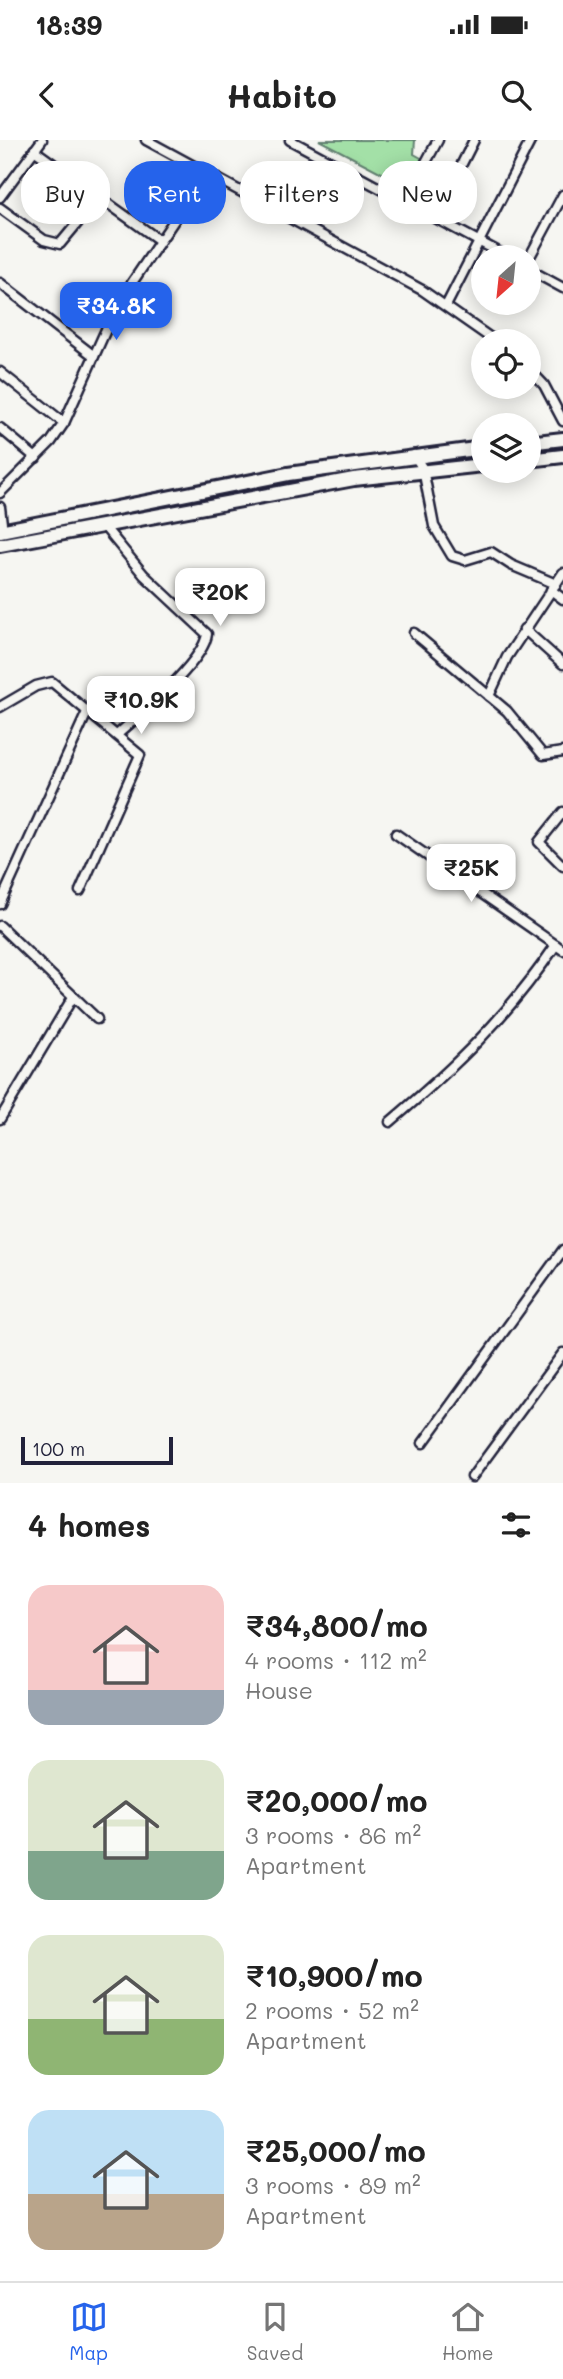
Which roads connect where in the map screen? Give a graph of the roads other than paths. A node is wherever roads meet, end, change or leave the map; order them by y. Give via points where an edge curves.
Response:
1 (41, 140) edge
2 (146, 140) edge
3 (290, 140) edge
4 (438, 140) edge
5 (474, 140) edge
6 (531, 140) edge
7 (156, 143) edge
8 (34, 150) junction
9 (50, 161) edge
10 (186, 161) edge
11 (427, 161) edge
12 (463, 161) edge
13 (226, 184) edge
14 (378, 187) edge
15 (563, 195) edge
16 (0, 197) edge
17 (110, 203) edge
18 (0, 208) edge
19 (21, 223) edge
20 (22, 224) edge
21 (77, 224) edge
22 (170, 224) edge
23 (448, 224) edge
24 (159, 240) junction
25 (481, 242) junction
26 (486, 245) edge
27 (536, 245) edge
28 (541, 276) edge
29 (0, 283) edge
30 (563, 288) edge
31 (447, 304) junction
32 (479, 329) edge
33 (94, 356) junction
34 (0, 372) edge
35 (541, 382) edge
36 (561, 410) edge
37 (563, 421) edge
38 (64, 423) junction
39 (0, 428) edge
40 (563, 439) edge
41 (541, 442) edge
42 (471, 449) edge
43 (414, 455) junction
44 (563, 456) edge
45 (36, 458) junction
46 (541, 459) edge
47 (471, 466) edge
48 (423, 469) junction
49 (0, 493) edge
50 (0, 507) edge
51 (103, 525) junction
52 (1, 531) edge
53 (3, 545) edge
54 (563, 573) edge
55 (553, 587) junction
56 (563, 599) edge
57 (524, 629) junction
58 (414, 632) dead end
59 (563, 664) edge
60 (489, 696) junction
61 (0, 707) edge
62 (88, 710) junction
63 (117, 735) junction
64 (563, 752) edge
65 (563, 813) edge
66 (396, 834) dead end
67 (563, 866) edge
68 (80, 891) dead end
69 (0, 904) edge
70 (0, 926) edge
71 (559, 948) edge
72 (73, 997) junction
73 (97, 1019) dead end
74 (0, 1119) edge
75 (390, 1122) dead end
76 (563, 1250) edge
77 (563, 1353) edge
78 (422, 1443) dead end
79 (472, 1477) dead end

1 - 8 street
2 - 7 street
3 - 14 street
4 - 11 street
5 - 12 street
6 - 25 street
7 - 10 street
8 - 9 street
8 - 16 street
13 - 31 street
15 - 27 street
17 - 24 street
18 - 19 street
20 - 21 street via 44,240 60,244
22 - 24 street
23 - 25 street
24 - 33 street via 117,305
25 - 26 street
25 - 31 street
28 - 30 street
29 - 33 street
31 - 32 street
33 - 38 street
34 - 38 street
35 - 36 street
36 - 37 street
38 - 45 street
39 - 45 street
40 - 41 main road
42 - 43 main road
43 - 48 street
43 - 52 main road via 288,474
44 - 46 main road
45 - 49 street
47 - 48 main road
48 - 51 main road
48 - 55 street via 434,526 452,556 461,561 491,552
50 - 52 street
51 - 53 main road
51 - 63 street via 144,575 207,634 186,668
52 - 53 street
54 - 55 street
55 - 56 street
55 - 57 street
57 - 59 street
57 - 60 street
58 - 60 street
60 - 64 street via 515,719 543,755
61 - 62 street via 47,681
62 - 63 street
62 - 69 street
63 - 68 street via 137,751 140,760
65 - 67 street via 539,842
66 - 71 street
70 - 72 street
71 - 75 street via 481,1041
72 - 73 street
72 - 74 street
76 - 78 street
77 - 79 street

